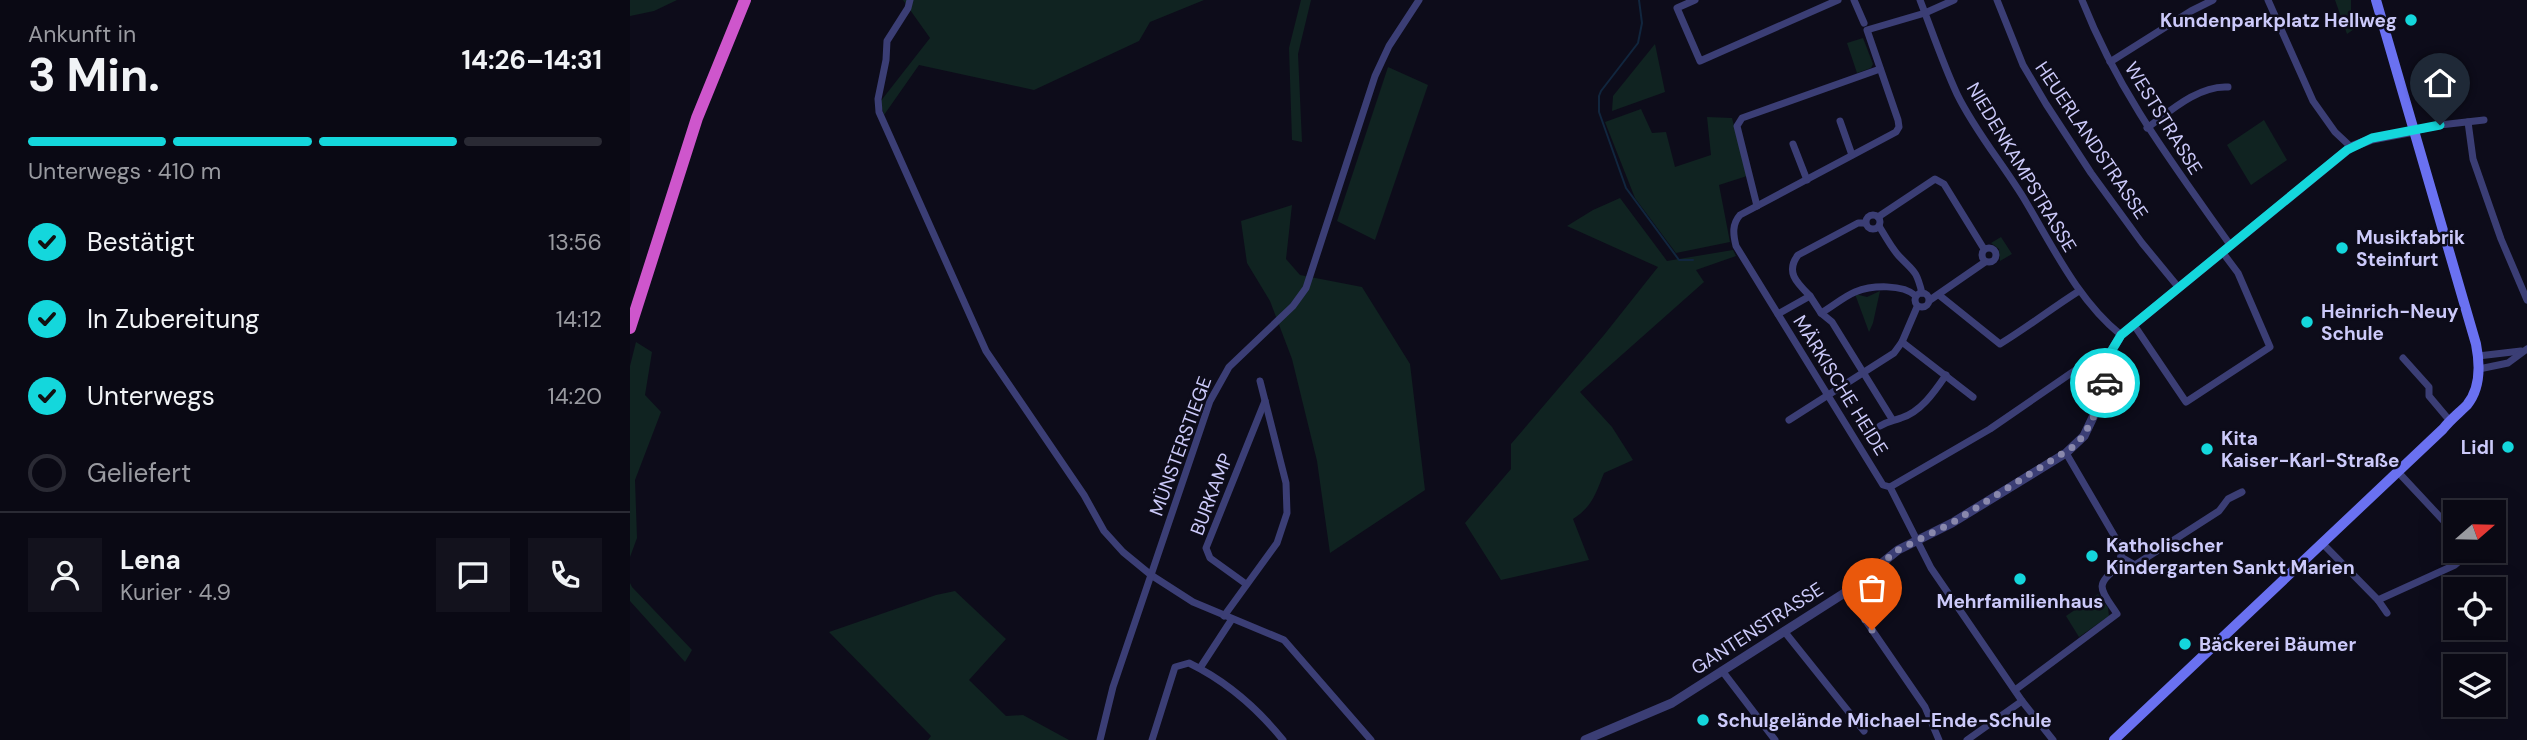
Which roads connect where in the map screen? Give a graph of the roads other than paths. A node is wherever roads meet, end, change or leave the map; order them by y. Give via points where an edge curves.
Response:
1 (738, 0) edge
2 (745, 0) edge
3 (910, 0) edge
4 (1419, 0) edge
5 (1695, 0) edge
6 (1838, 0) edge
7 (1854, 0) edge
8 (1920, 0) edge
9 (1954, 0) edge
10 (1997, 0) edge
11 (2082, 0) edge
12 (2213, 0) edge
13 (2268, 0) edge
14 (2376, 0) edge
15 (1925, 13) junction
16 (1864, 23) dead end
17 (2110, 62) junction
18 (1880, 69) junction
19 (2228, 88) dead end
20 (2484, 120) dead end
21 (1840, 121) dead end
22 (2468, 122) junction
23 (2147, 128) junction
24 (2414, 131) junction
25 (1793, 144) dead end
26 (2351, 147) junction
27 (1853, 155) junction
28 (1807, 180) junction
29 (1757, 206) junction
30 (1878, 217) junction
31 (1865, 223) junction
32 (1879, 226) junction
33 (2231, 246) junction
34 (1984, 249) junction
35 (2222, 253) junction
36 (1984, 262) junction
37 (2179, 288) junction
38 (2079, 291) junction
39 (1919, 294) junction
40 (1939, 295) junction
41 (1810, 296) junction
42 (1930, 300) junction
43 (2527, 300) edge
44 (630, 303) edge
45 (1917, 307) junction
46 (1821, 313) junction
47 (1778, 314) junction
48 (2134, 325) junction
49 (630, 328) edge
50 (2121, 335) junction
51 (1902, 342) junction
52 (2526, 349) edge
53 (2112, 350) junction
54 (2478, 356) junction
55 (2403, 358) dead end
56 (2479, 369) junction
57 (1863, 373) junction
58 (1945, 375) junction
59 (1260, 381) dead end
60 (1829, 395) junction
61 (1973, 397) dead end
62 (1265, 401) junction
63 (1892, 419) junction
64 (1789, 420) dead end
65 (2450, 421) junction
66 (1880, 426) dead end
67 (2066, 453) junction
68 (2398, 472) junction
69 (1890, 487) junction
70 (2242, 492) dead end
71 (2443, 520) edge
72 (1917, 540) junction
73 (2323, 544) junction
74 (2121, 557) junction
75 (2456, 564) edge
76 (1151, 575) junction
77 (1246, 584) junction
78 (1846, 592) junction
79 (2378, 600) junction
80 (2387, 612) dead end
81 (1224, 615) junction
82 (1232, 619) junction
83 (1784, 631) junction
84 (1200, 668) junction
85 (1723, 672) junction
86 (2015, 690) junction
87 (2022, 701) junction
88 (1864, 731) dead end
89 (1100, 740) edge
90 (1152, 740) edge
91 (1283, 740) edge
92 (1371, 740) edge
93 (1585, 740) edge
94 (1775, 740) edge
95 (1939, 740) edge
96 (1967, 740) edge
97 (2053, 740) edge
98 (2114, 740) edge

1 - 44 highway via 694,112
2 - 49 highway via 697,118
3 - 76 street via 887,41 878,99 882,120 986,351 1104,531
4 - 76 street, MÜNSTERSTIEGE via 1382,58 1306,288 1229,367 1210,401
5 - 6 street via 1677,8 1700,61
7 - 16 street
8 - 15 street, NIEDENKAMPSTRASSE
9 - 15 street
10 - 37 street, HEUERLANDSTRASSE via 2046,104 2106,193
11 - 17 street, WESTSTRASSE
12 - 17 street
13 - 26 street via 2312,101
14 - 24 main road
15 - 18 street via 1867,30
15 - 38 street, NIEDENKAMPSTRASSE via 1968,114
17 - 23 street, WESTSTRASSE
18 - 27 street via 1899,127
18 - 29 street via 1742,118 1737,126
19 - 23 street via 2198,94
20 - 22 street, GANTENSTRASSE
21 - 27 street
22 - 24 street, GANTENSTRASSE
22 - 43 street via 2473,159
23 - 33 street, WESTSTRASSE
24 - 26 street, GANTENSTRASSE via 2372,138
24 - 54 main road
25 - 28 street
26 - 33 street, GANTENSTRASSE
27 - 28 street
28 - 29 street
29 - 47 street, MÄRKISCHE HEIDE via 1736,220 1733,236
30 - 31 street via 1871,214
30 - 32 street
30 - 34 street via 1935,179 1944,184
31 - 32 street via 1868,228
31 - 41 street via 1798,255 1791,263 1791,273
32 - 39 street via 1918,275
33 - 35 street, GANTENSTRASSE
34 - 36 street
34 - 36 street via 1997,254 1995,260
35 - 37 street, GANTENSTRASSE
35 - 48 street via 2238,273 2270,347 2186,402
36 - 40 street
37 - 48 street, GANTENSTRASSE
38 - 40 street via 2000,344
38 - 50 street, NIEDENKAMPSTRASSE
39 - 42 street via 1927,294
39 - 45 street
39 - 46 street via 1890,288 1857,291
40 - 42 street
41 - 46 street
41 - 47 street
42 - 45 street via 1923,308
45 - 51 street
46 - 57 street via 1832,322
47 - 60 street, MÄRKISCHE HEIDE
48 - 50 street, GANTENSTRASSE
50 - 53 street, GANTENSTRASSE
51 - 57 street via 1894,353
51 - 58 street
52 - 54 street
52 - 56 street via 2508,363
53 - 67 street, GANTENSTRASSE via 2095,413 2084,436
53 - 69 street
54 - 56 main road
55 - 65 street
56 - 65 main road via 2470,401
57 - 60 street
57 - 63 street
58 - 61 street
58 - 63 street via 1924,404
59 - 62 street
60 - 64 street
60 - 69 street, MÄRKISCHE HEIDE via 1883,485
62 - 77 street via 1286,483 1287,513 1277,543
62 - 77 street, BURKAMP via 1206,548 1210,558
63 - 66 street
65 - 68 main road
67 - 72 street, GANTENSTRASSE
67 - 74 street via 2119,541
68 - 71 street
68 - 73 main road
69 - 72 street, MÄRKISCHE HEIDE
70 - 74 street via 2135,565
72 - 78 street, GANTENSTRASSE
72 - 86 street, MÄRKISCHE HEIDE via 1931,568
73 - 79 street
73 - 98 main road
74 - 86 street via 2119,567 2101,583 2116,614
75 - 79 street
76 - 81 street
76 - 89 street, MÜNSTERSTIEGE
77 - 81 street
78 - 83 street, GANTENSTRASSE
78 - 95 street via 1925,707
79 - 80 street
81 - 82 street
82 - 84 street
82 - 92 street via 1284,640
83 - 85 street, GANTENSTRASSE
83 - 88 street
84 - 90 street via 1189,663 1175,667
84 - 91 street via 1265,718
85 - 93 street, GANTENSTRASSE via 1658,710
85 - 94 street
86 - 87 street, MÄRKISCHE HEIDE
87 - 96 street
87 - 97 street, MÄRKISCHE HEIDE

